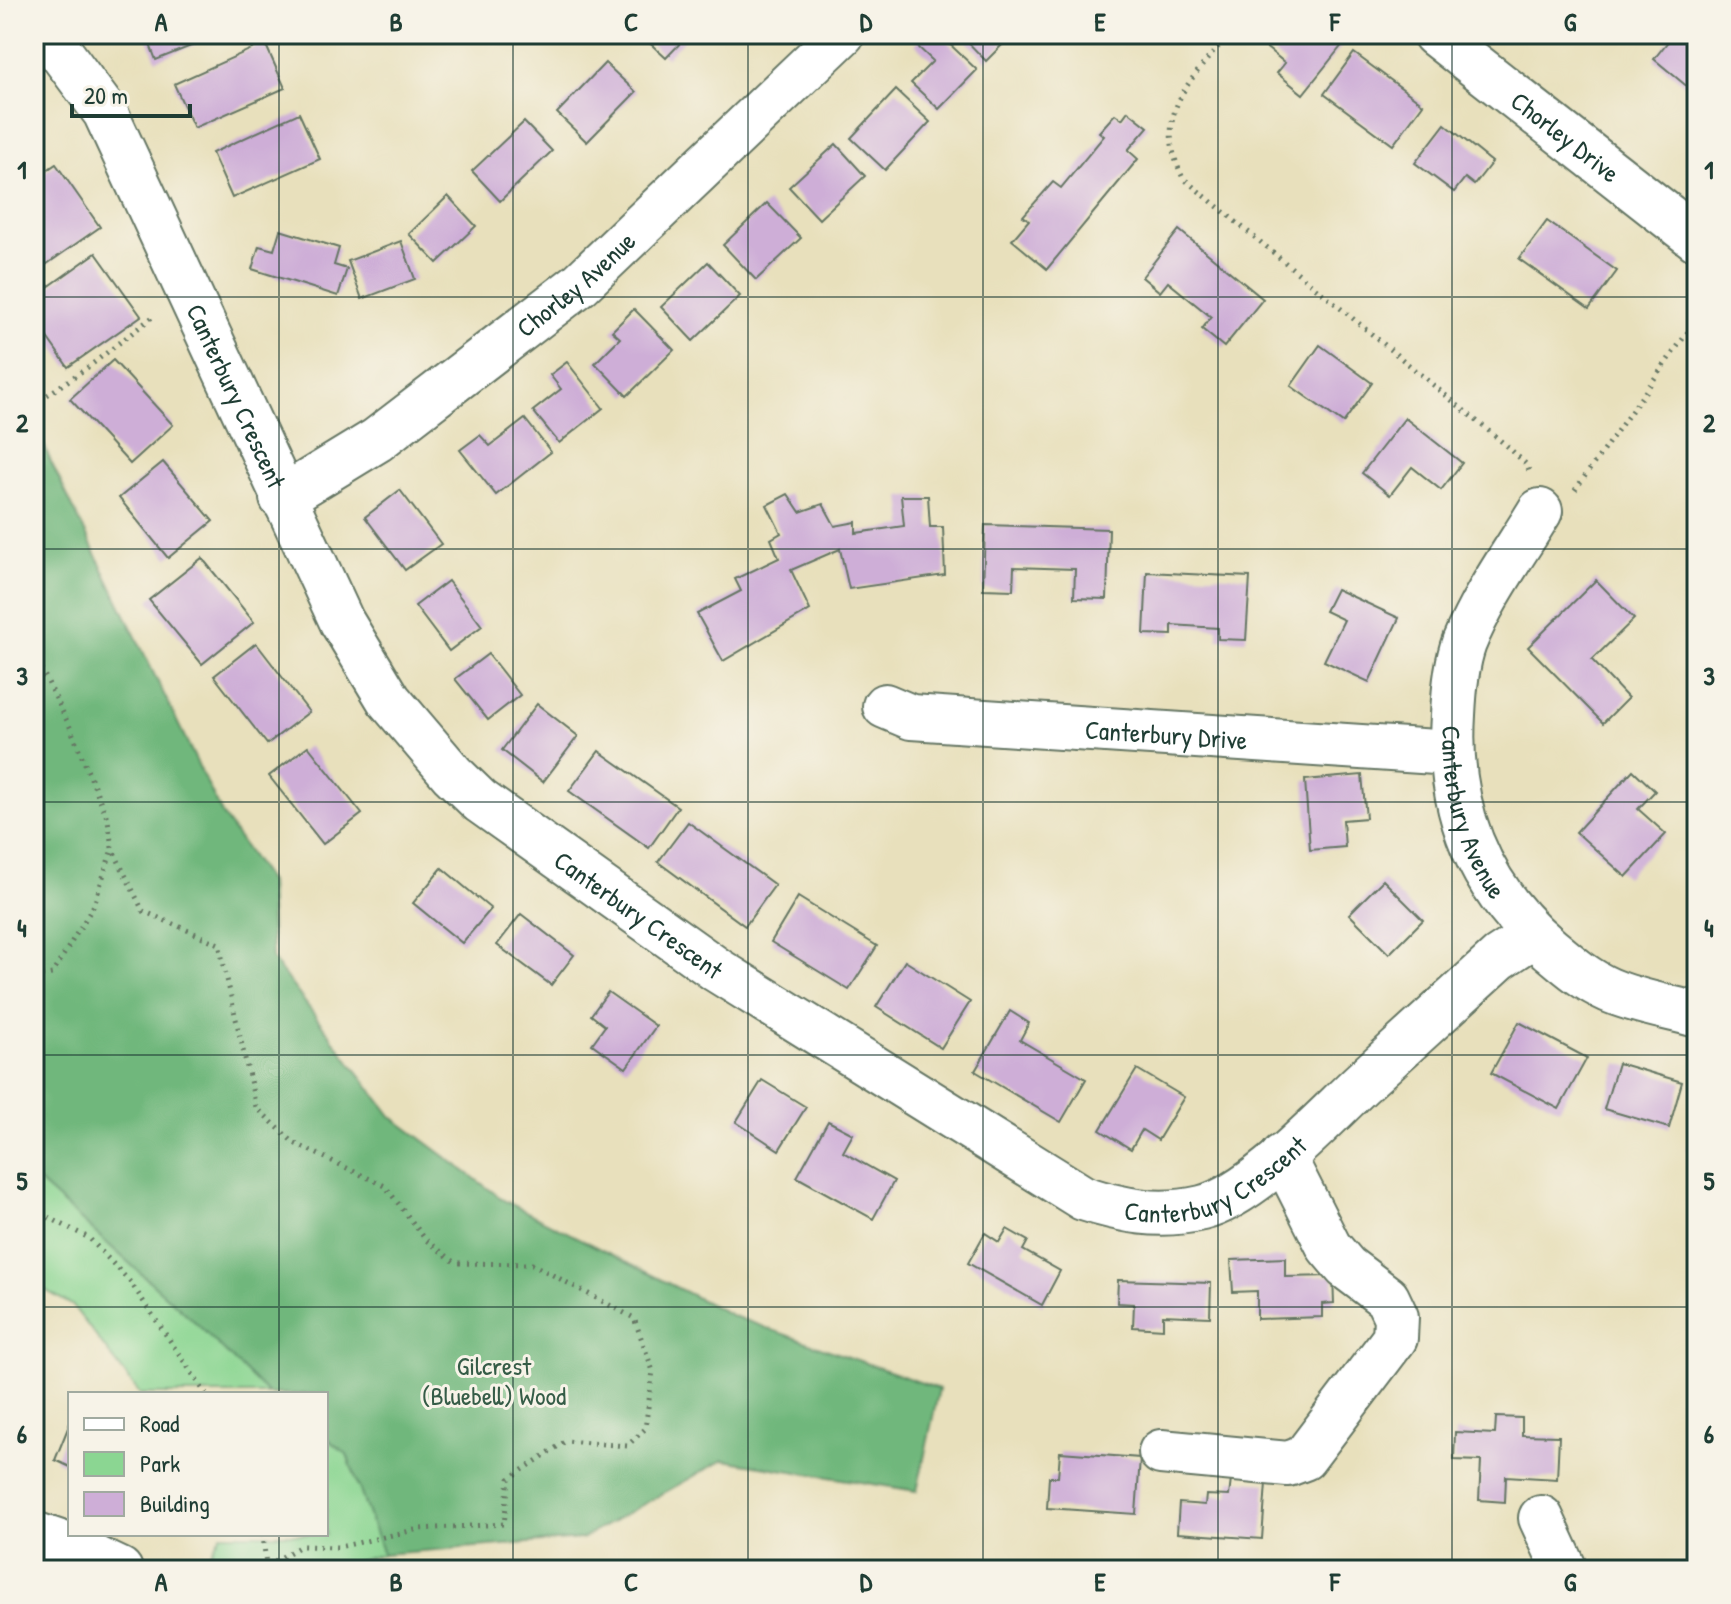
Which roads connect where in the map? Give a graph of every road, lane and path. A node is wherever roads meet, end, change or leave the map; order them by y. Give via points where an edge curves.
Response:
1 (47, 34) edge
2 (842, 34) edge
3 (1229, 34) edge
4 (1435, 34) edge
5 (1697, 239) edge
6 (187, 292) junction
7 (1697, 319) edge
8 (34, 404) edge
9 (282, 498) junction
10 (1540, 511) junction
11 (34, 654) edge
12 (885, 706) dead end
13 (1451, 753) junction
14 (112, 848) junction
15 (1534, 935) junction
16 (34, 977) edge
17 (1697, 1015) edge
18 (1283, 1156) junction
19 (34, 1210) edge
20 (205, 1392) edge
21 (1161, 1452) dead end
22 (1541, 1518) dead end
23 (34, 1534) edge
24 (263, 1536) edge
25 (264, 1568) edge
26 (120, 1570) edge
27 (1565, 1570) edge

1 - 6 street, Canterbury Crescent via 105,112
2 - 9 street, Chorley Avenue via 580,284 377,440
3 - 10 path via 1174,107 1172,157 1183,178 1527,465
4 - 5 street, Chorley Drive
6 - 8 path
6 - 9 street, Canterbury Crescent
7 - 10 path via 1574,492
9 - 18 street, Canterbury Crescent via 342,622 389,700 452,774 480,801 717,970 1083,1198 1126,1211 1169,1214 1205,1208 1240,1190
10 - 13 street, Canterbury Avenue via 1463,647
11 - 14 path via 108,820
12 - 13 street, Canterbury Drive via 911,717
13 - 15 street, Canterbury Avenue via 1471,844 1496,893
14 - 16 path via 94,905 52,974
14 - 25 path via 143,911 219,944 256,1107 294,1143 385,1186 426,1240 456,1263 532,1264 634,1318 653,1371 645,1429 627,1446 566,1441 509,1479 504,1524 419,1529 339,1547 301,1546
15 - 17 street, Canterbury Avenue via 1574,970 1610,990
15 - 18 street, Canterbury Crescent via 1499,958
18 - 21 street via 1329,1247 1387,1298 1396,1317 1395,1338 1304,1458 1288,1464
19 - 20 path via 89,1238 131,1283
22 - 27 street
23 - 26 street
24 - 25 path

